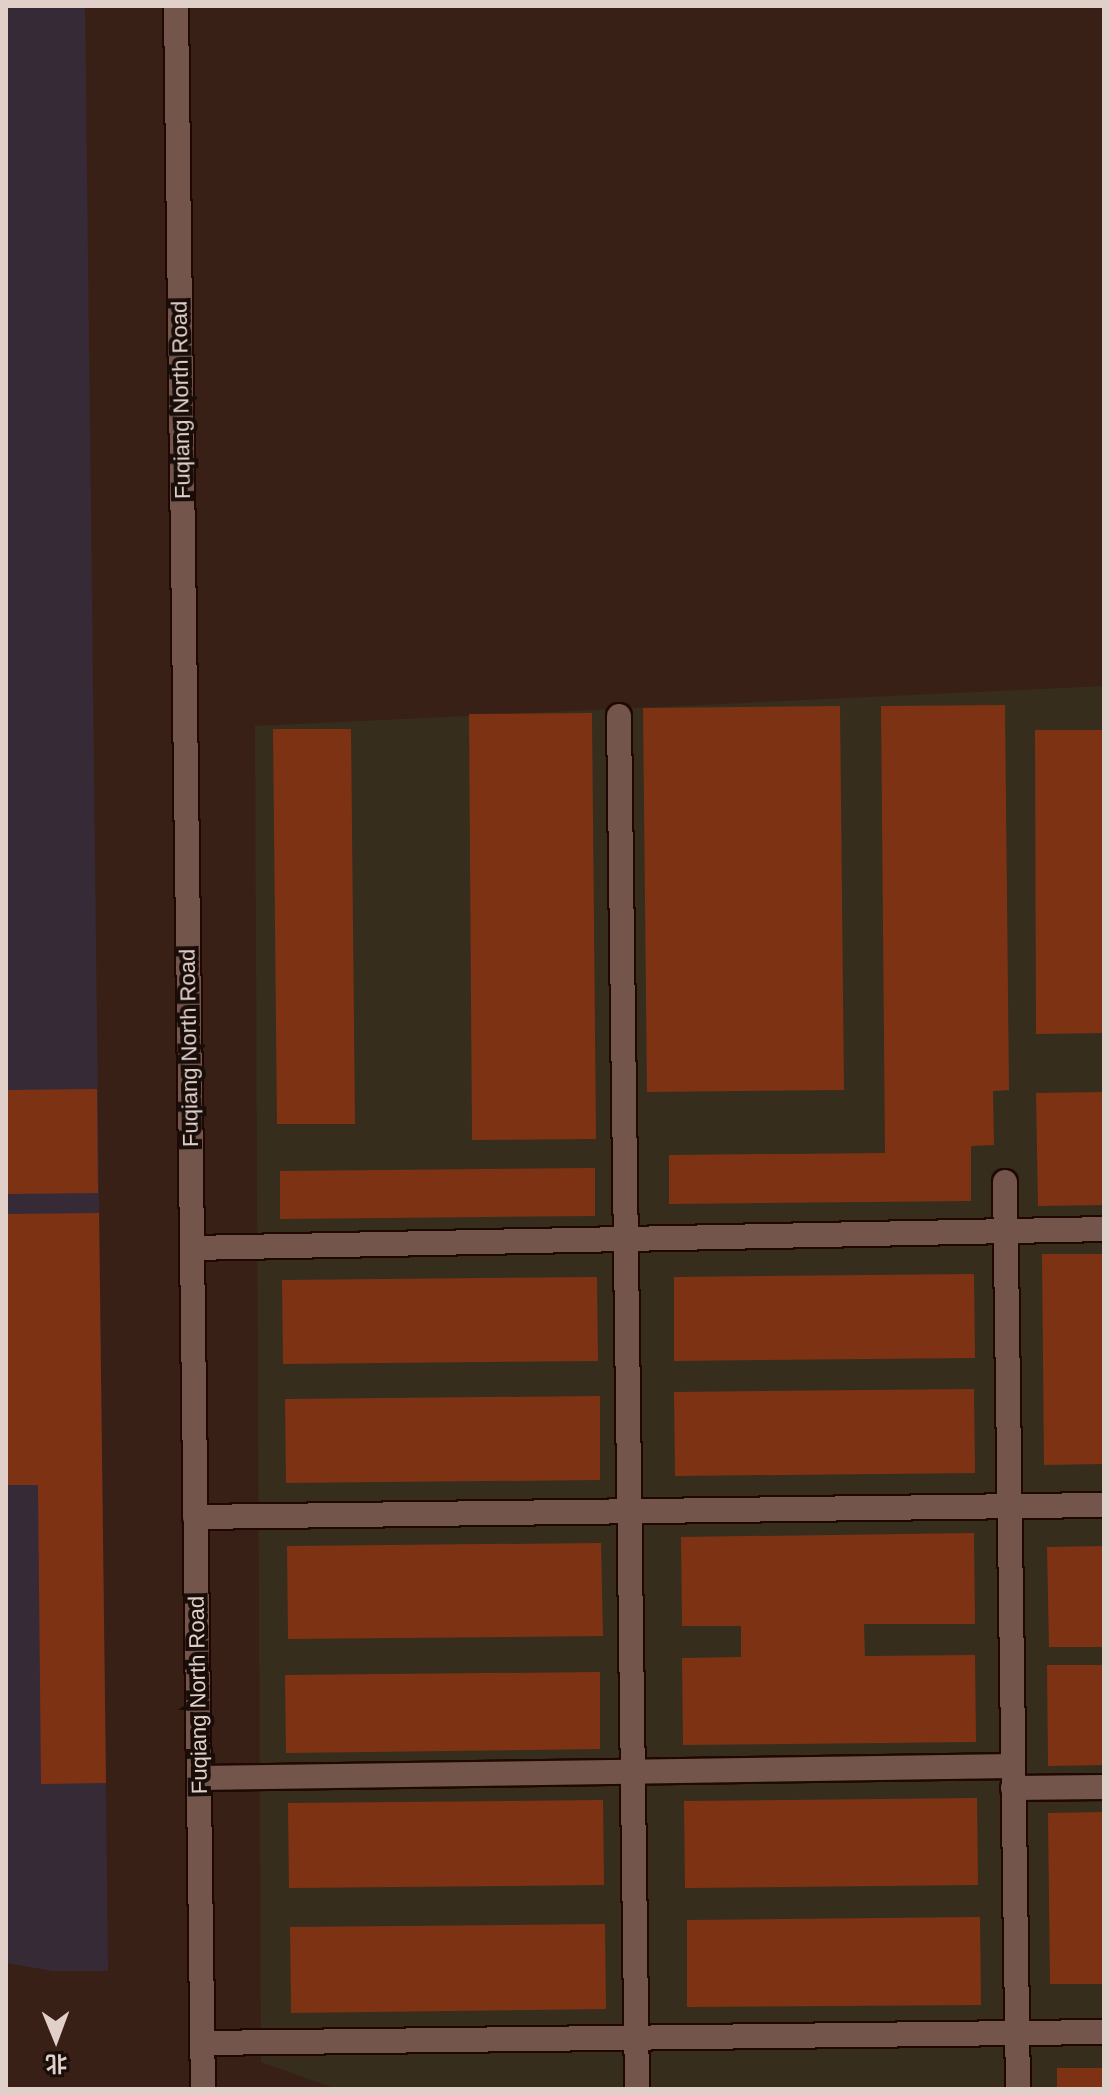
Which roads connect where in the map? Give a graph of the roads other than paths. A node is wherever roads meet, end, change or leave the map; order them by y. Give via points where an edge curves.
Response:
1 (176, 6) edge
2 (619, 716) dead end
3 (1005, 1182) dead end
4 (1104, 1229) edge
5 (1005, 1231) junction
6 (626, 1239) junction
7 (192, 1248) junction
8 (1104, 1505) edge
9 (1009, 1507) junction
10 (630, 1512) junction
11 (195, 1517) junction
12 (633, 1772) junction
13 (1013, 1777) junction
14 (199, 1778) junction
15 (1104, 1787) edge
16 (1104, 2032) edge
17 (1017, 2033) junction
18 (637, 2038) junction
19 (202, 2043) junction
20 (203, 2089) edge
21 (637, 2089) edge
22 (1018, 2089) edge

1 - 7 street, Fuqiang North Road
2 - 6 street
3 - 5 street
4 - 5 street
5 - 6 street
5 - 9 street
6 - 7 street
6 - 10 street
7 - 11 street, Fuqiang North Road
8 - 9 street
9 - 10 street
9 - 13 street
10 - 11 street
10 - 12 street
11 - 14 street, Fuqiang North Road
12 - 13 street
12 - 14 street
12 - 18 street
13 - 15 street
13 - 17 street
14 - 19 street, Fuqiang North Road
16 - 17 street
17 - 18 street
17 - 22 street
18 - 19 street
18 - 21 street
19 - 20 street, Fuqiang North Road

